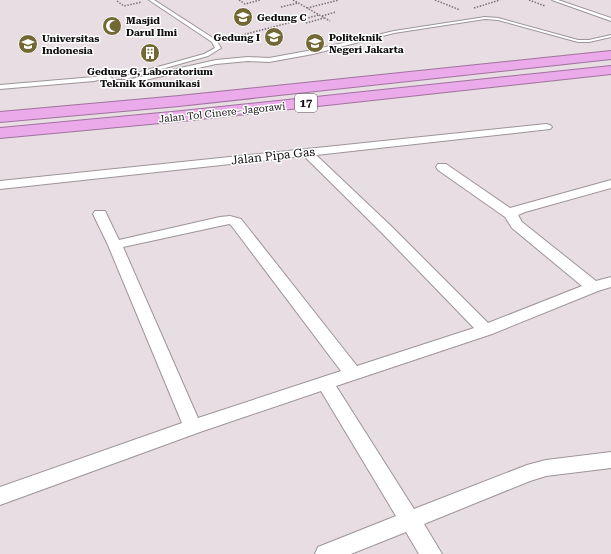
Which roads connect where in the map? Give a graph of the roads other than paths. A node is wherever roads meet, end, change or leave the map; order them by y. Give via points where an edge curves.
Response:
1 (151, 0) edge
2 (554, 0) edge
3 (611, 20) edge
4 (611, 36) edge
5 (611, 55) edge
6 (611, 70) edge
7 (122, 78) dead end
8 (0, 87) edge
9 (0, 117) edge
10 (546, 127) dead end
11 (0, 133) edge
12 (307, 153) junction
13 (442, 167) dead end
14 (611, 184) edge
15 (0, 185) edge
16 (100, 214) dead end
17 (511, 215) junction
18 (115, 245) junction
19 (611, 282) edge
20 (593, 288) junction
21 (486, 330) junction
22 (353, 374) junction
23 (325, 383) junction
24 (193, 427) junction
25 (611, 460) edge
26 (0, 496) edge
27 (409, 520) junction
28 (326, 554) edge
29 (431, 554) edge

1 - 7 lane via 215,42 218,48 212,53
2 - 3 lane
4 - 8 lane via 578,41 498,19 485,18 394,32 269,60 216,62 127,82 113,82 106,76
5 - 9 highway, Jalan Tol Cinere–Jagorawi / 17 via 179,101
6 - 11 highway, Jalan Tol Cinere–Jagorawi / 17 via 190,116
10 - 12 street, Jalan Pipa Gas
12 - 15 street, Jalan Pipa Gas
12 - 21 street via 386,228
13 - 17 street
14 - 17 street via 520,209
16 - 18 street
17 - 20 street via 517,225
18 - 22 street via 220,221 234,221 244,230
18 - 24 street
19 - 20 street
20 - 21 street
21 - 22 street
22 - 23 street
23 - 24 street
23 - 27 street
24 - 26 street
25 - 27 street via 546,468 527,473
27 - 28 street
27 - 29 street

